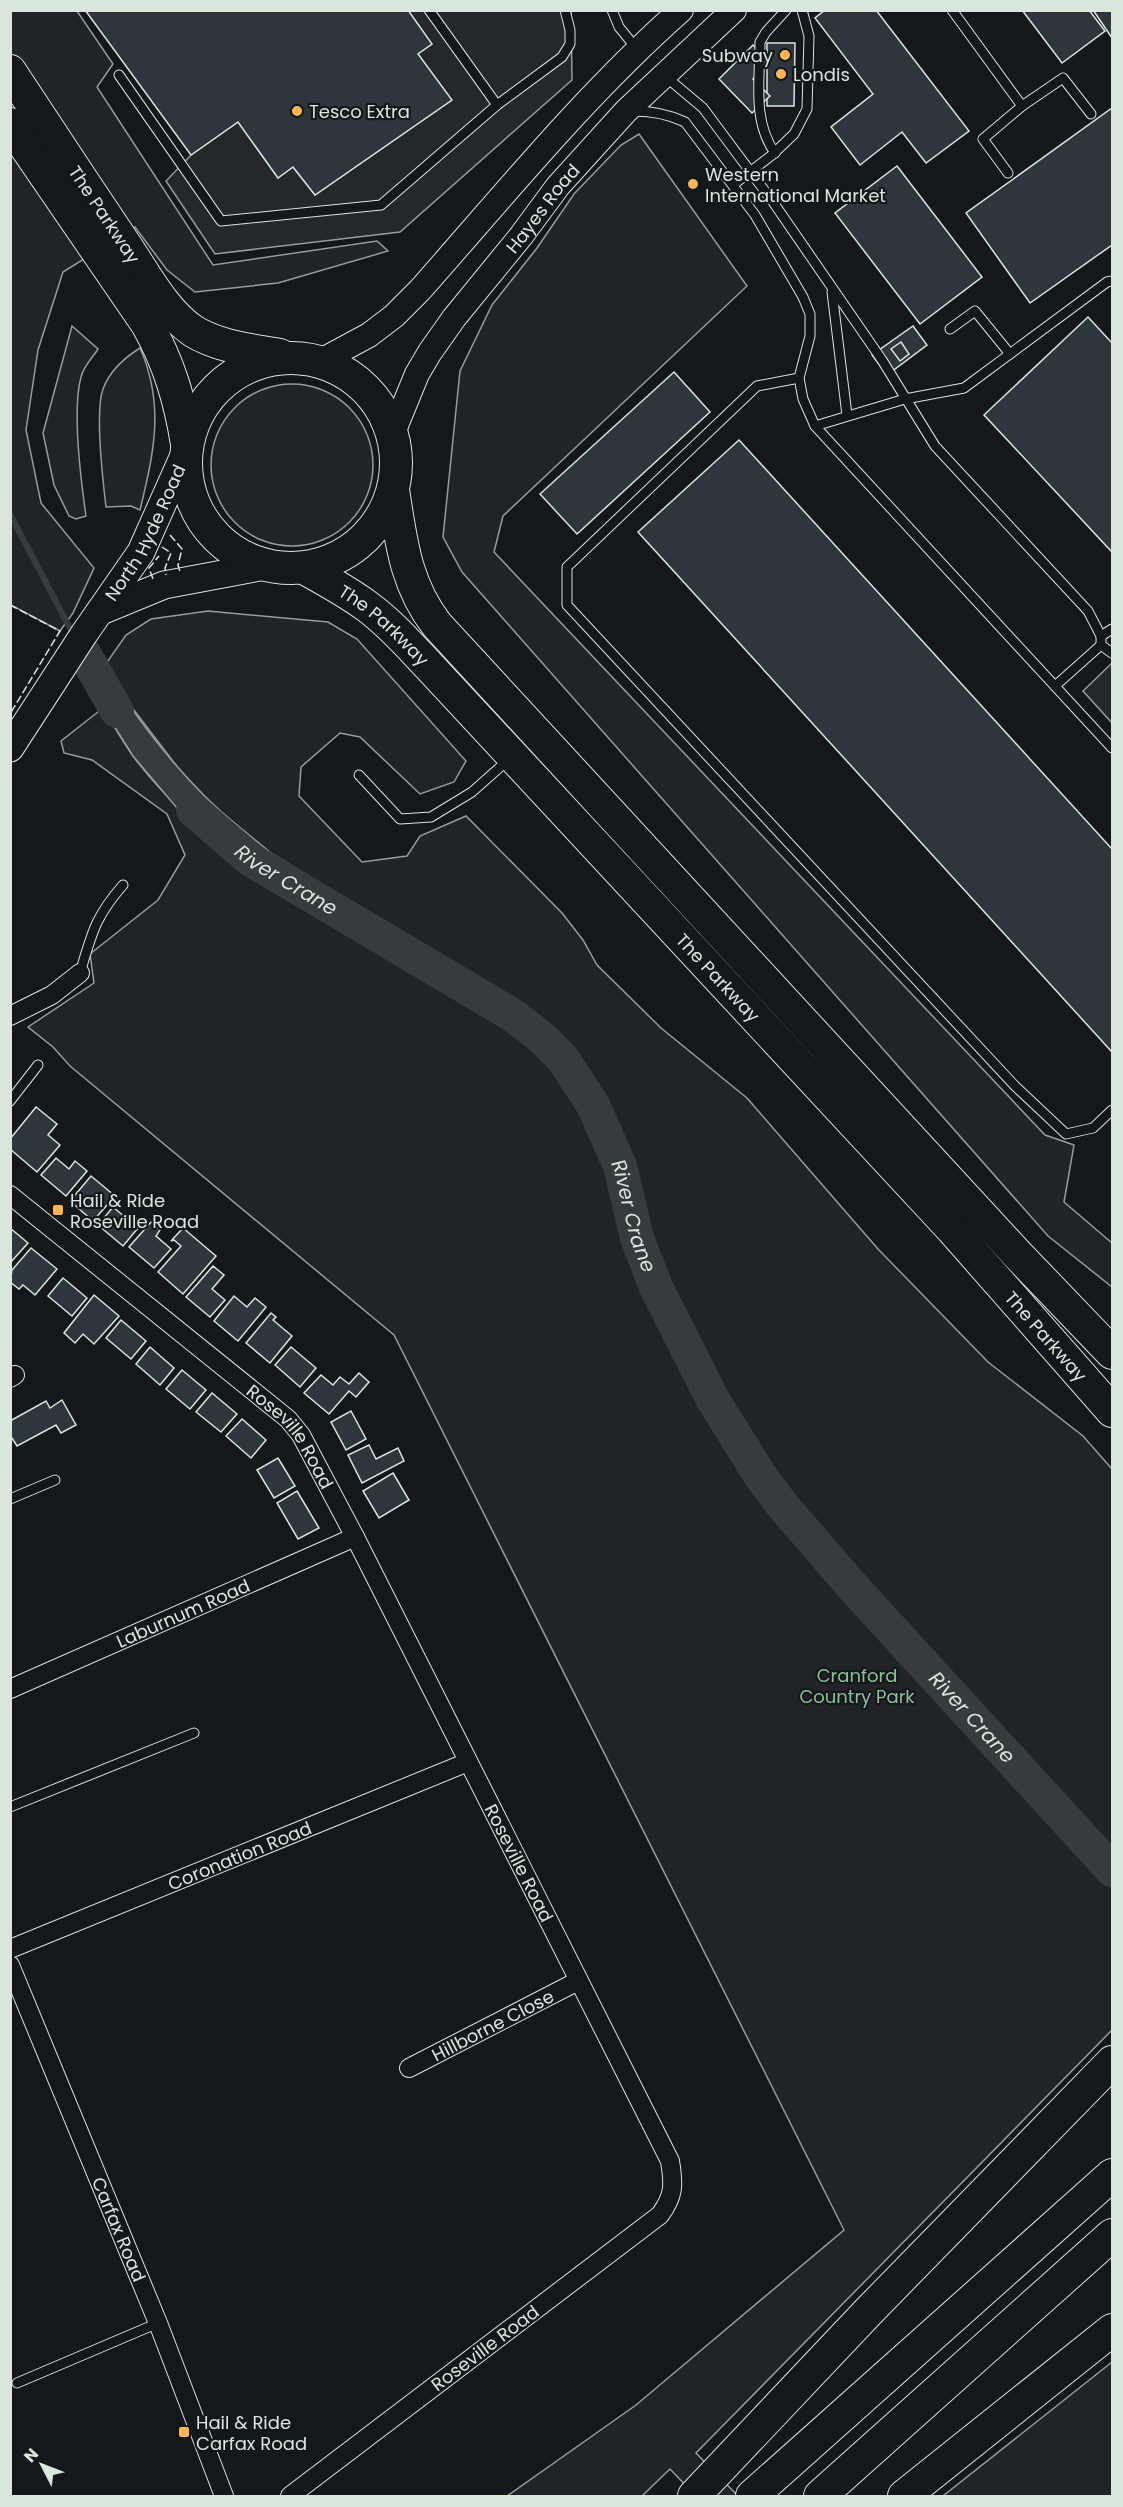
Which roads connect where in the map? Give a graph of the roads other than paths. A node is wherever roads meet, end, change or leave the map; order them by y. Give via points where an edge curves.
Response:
1 (429, 10) edge
2 (565, 10) edge
3 (612, 10) edge
4 (681, 10) edge
5 (734, 10) edge
6 (786, 10) edge
7 (802, 10) edge
8 (952, 10) edge
9 (638, 50) junction
10 (10, 70) edge
11 (119, 75) dead end
12 (664, 75) junction
13 (497, 105) junction
14 (1022, 106) junction
15 (626, 111) junction
16 (1091, 114) dead end
17 (10, 124) edge
18 (775, 153) junction
19 (750, 172) junction
20 (1008, 173) dead end
21 (733, 185) junction
22 (97, 228) junction
23 (1113, 281) edge
24 (832, 290) junction
25 (950, 329) dead end
26 (1010, 354) junction
27 (287, 357) junction
28 (319, 362) junction
29 (799, 378) junction
30 (905, 399) junction
31 (847, 415) junction
32 (815, 426) junction
33 (392, 435) junction
34 (187, 447) junction
35 (393, 490) junction
36 (265, 566) junction
37 (304, 568) junction
38 (101, 611) junction
39 (1113, 629) edge
40 (1101, 640) junction
41 (1113, 653) edge
42 (1055, 686) junction
43 (10, 748) edge
44 (1113, 748) edge
45 (512, 756) junction
46 (359, 775) dead end
47 (123, 885) dead end
48 (80, 973) joint
49 (10, 1016) edge
50 (38, 1065) dead end
51 (10, 1101) edge
52 (1113, 1110) edge
53 (10, 1195) edge
54 (1113, 1353) edge
55 (1113, 1411) edge
56 (55, 1480) dead end
57 (10, 1499) edge
58 (355, 1537) junction
59 (10, 1689) edge
60 (194, 1733) dead end
61 (468, 1762) junction
62 (10, 1806) edge
63 (10, 1949) edge
64 (10, 1965) edge
65 (578, 1981) junction
66 (1113, 2062) edge
67 (409, 2068) dead end
68 (1113, 2175) edge
69 (1113, 2235) edge
70 (158, 2323) junction
71 (1113, 2330) edge
72 (17, 2383) dead end
73 (224, 2496) edge
74 (290, 2496) edge
75 (694, 2496) edge
76 (752, 2496) edge
77 (820, 2496) edge
78 (903, 2496) edge

1 - 13 lane
2 - 13 lane via 570,44 562,57
3 - 9 lane via 619,27
4 - 9 street, Hayes Road
5 - 12 street, Hayes Road
6 - 18 lane via 760,42 759,119 765,139
7 - 18 lane via 809,36 807,109 794,134
8 - 14 lane
9 - 12 street
9 - 28 street, Hayes Road via 394,316 369,335
10 - 22 highway, The Parkway
11 - 13 lane via 221,221 381,206
12 - 15 street, Hayes Road
12 - 19 lane via 696,100
14 - 16 lane via 1063,78
14 - 20 lane via 983,139
15 - 21 lane via 671,115 685,122
15 - 33 street, Hayes Road via 558,186 454,318 417,374
17 - 22 highway, The Parkway
18 - 19 lane
19 - 21 lane
19 - 24 lane
21 - 29 lane via 786,266 810,314 810,336
22 - 27 highway, The Parkway via 174,315 193,330 214,342
22 - 34 highway, The Parkway via 163,353 175,385
23 - 26 lane
24 - 30 lane
24 - 31 lane
25 - 26 lane via 975,310
26 - 30 lane via 964,388
27 - 28 highway
27 - 34 highway via 236,374 212,394 195,420
28 - 33 highway via 344,372 365,388 382,410
29 - 32 lane
29 - 52 lane via 757,386 567,567 567,605 1007,1077 1066,1134 1093,1128
30 - 31 lane
30 - 40 lane via 934,446 1088,611
31 - 32 lane
32 - 42 lane
33 - 35 highway via 396,462
34 - 36 highway via 186,476 192,501 204,523 241,557
34 - 38 main road, North Hyde Road via 151,534
35 - 37 highway via 381,519 361,543 334,560
35 - 54 highway, The Parkway via 414,589 437,625 1003,1239
36 - 37 highway
36 - 38 main road, North Hyde Road via 164,585
37 - 45 highway, The Parkway via 349,593 388,623
38 - 43 main road, North Hyde Road
39 - 40 lane
40 - 41 lane
40 - 42 lane
42 - 44 lane
45 - 46 lane via 472,792 431,818 400,819
45 - 55 highway, The Parkway via 952,1229
47 - 48 lane via 94,925
48 - 49 street via 52,995
50 - 51 lane
53 - 58 street, Roseville Road via 288,1419 301,1435
56 - 57 lane
58 - 59 street, Laburnum Road
58 - 61 street, Roseville Road
60 - 62 lane
61 - 63 street, Coronation Road
61 - 65 street, Roseville Road
64 - 70 street, Carfax Road
65 - 67 street, Hillborne Close
65 - 74 street, Roseville Road via 670,2161 670,2201 660,2215
66 - 75 highway
68 - 76 highway
69 - 77 highway
70 - 72 lane
70 - 73 street, Carfax Road
71 - 78 highway

